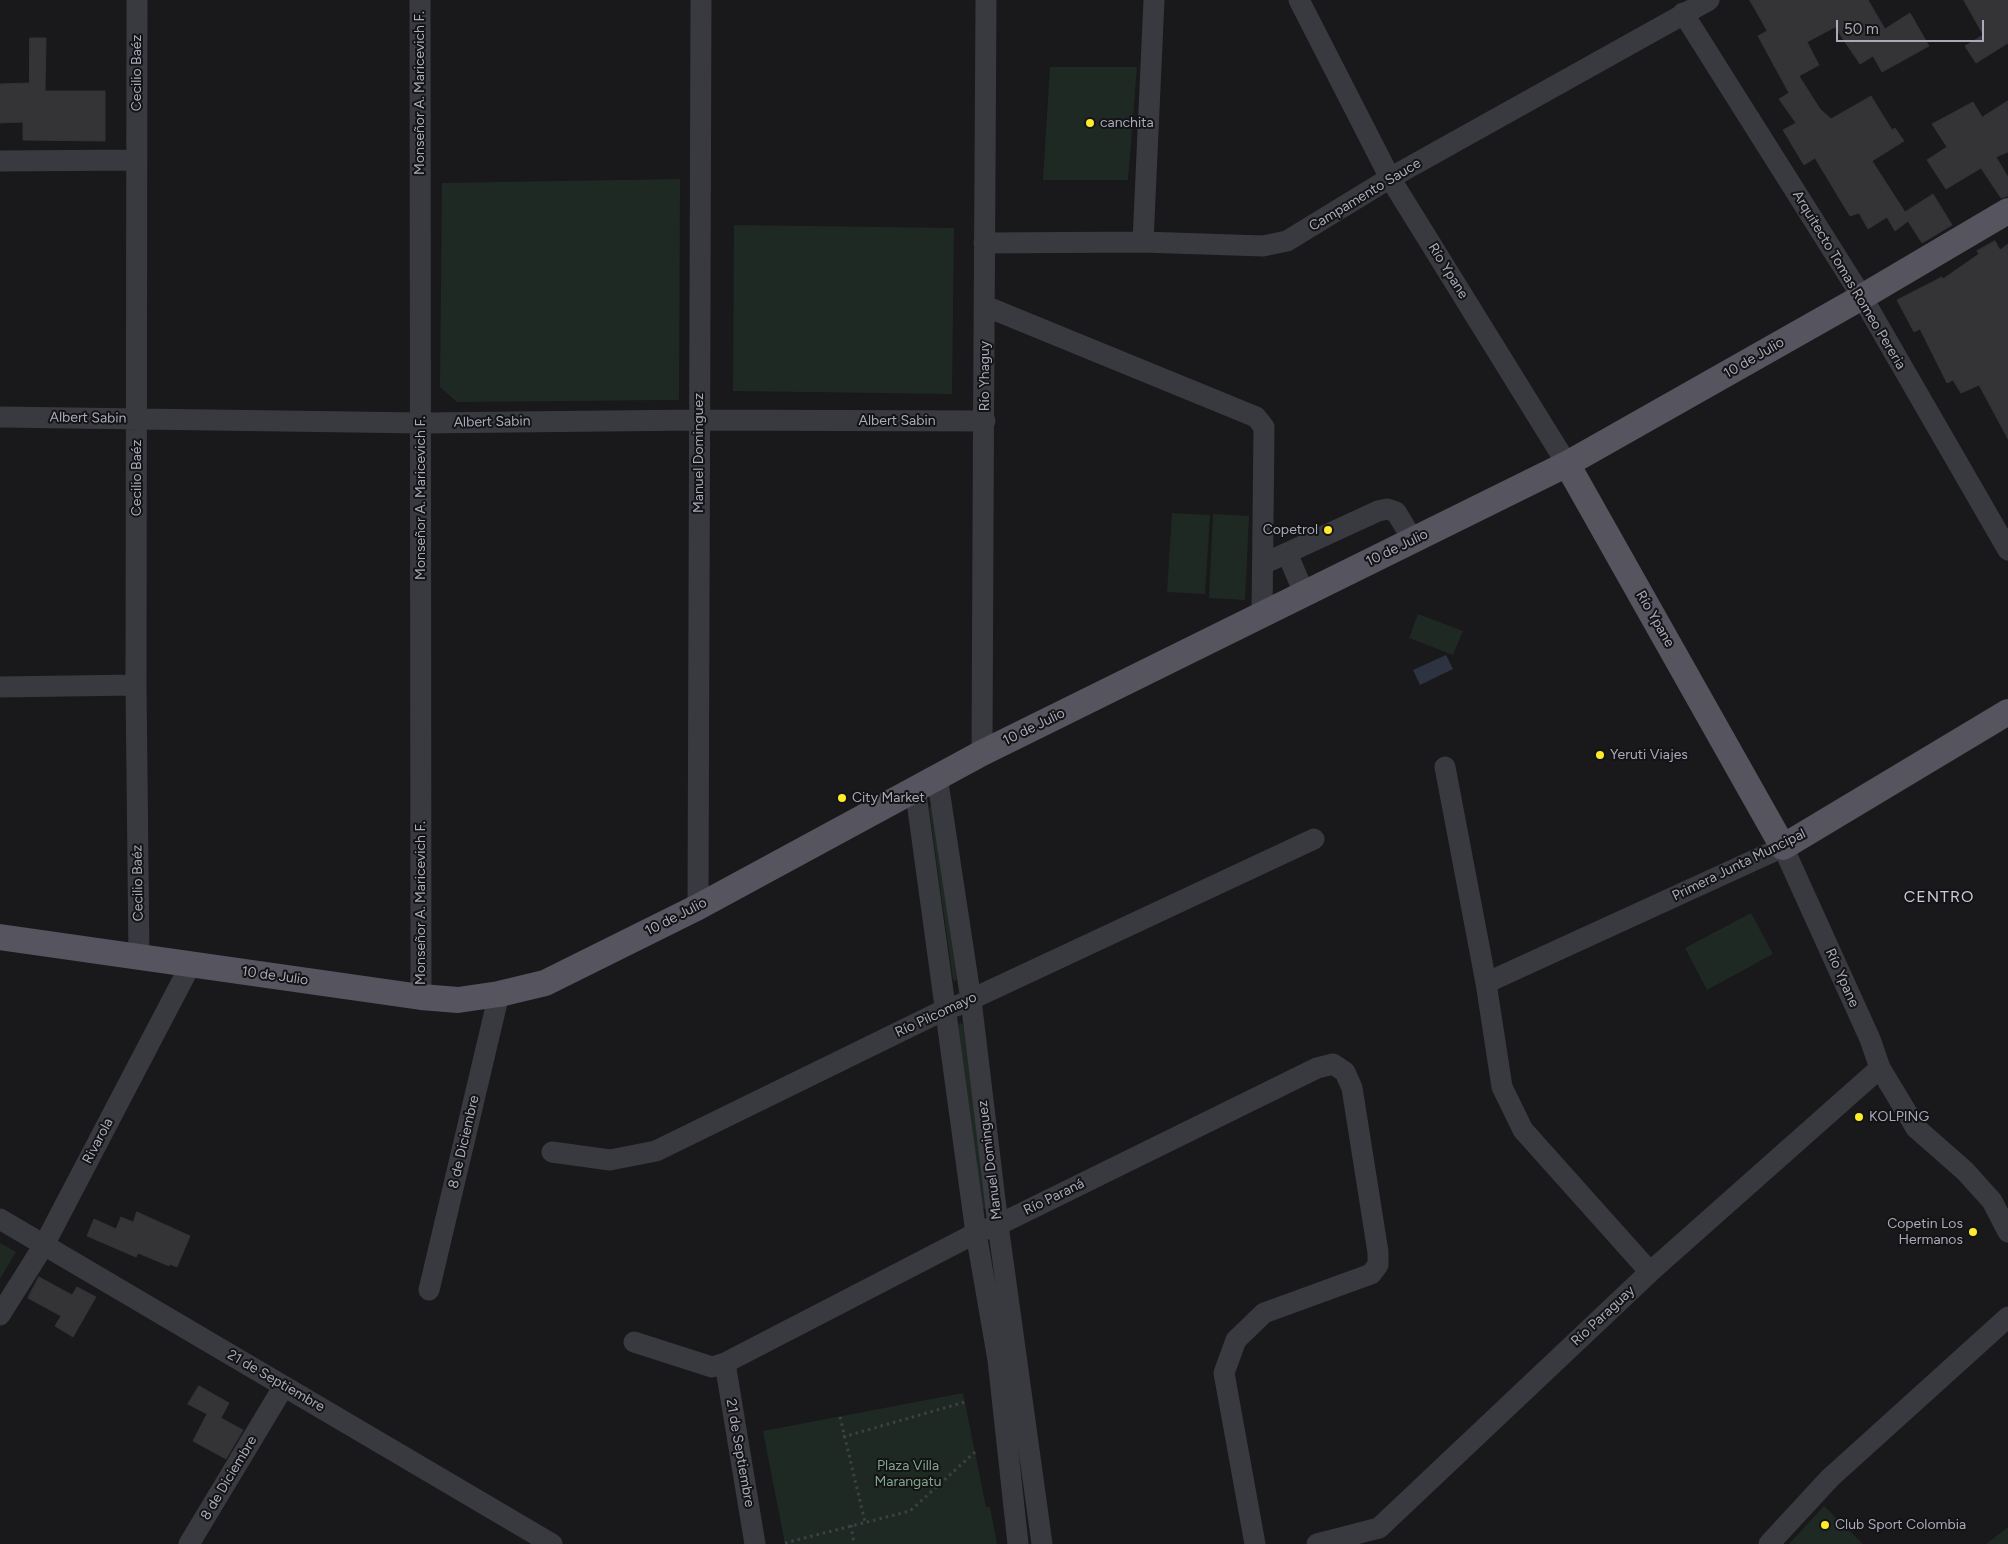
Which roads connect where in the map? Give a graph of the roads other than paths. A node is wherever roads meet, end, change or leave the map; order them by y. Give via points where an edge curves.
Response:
1 (137, 0) edge
2 (420, 0) edge
3 (701, 0) edge
4 (986, 0) edge
5 (1154, 0) edge
6 (1299, 0) edge
7 (1709, 0) edge
8 (1683, 13) junction
9 (137, 160) junction
10 (0, 161) edge
11 (1390, 178) junction
12 (2008, 211) edge
13 (984, 242) junction
14 (1144, 242) junction
15 (1862, 297) junction
16 (985, 306) junction
17 (0, 417) edge
18 (137, 418) junction
19 (699, 420) junction
20 (985, 421) junction
21 (422, 423) junction
22 (1567, 464) junction
23 (1413, 540) junction
24 (2008, 550) edge
25 (1287, 553) junction
26 (1262, 564) junction
27 (1304, 593) junction
28 (1262, 615) junction
29 (136, 685) junction
30 (0, 687) edge
31 (2008, 712) edge
32 (982, 753) junction
33 (1445, 767) dead end
34 (926, 782) junction
35 (1314, 839) dead end
36 (1782, 847) junction
37 (698, 907) junction
38 (0, 937) edge
39 (139, 957) junction
40 (191, 964) junction
41 (1486, 983) junction
42 (499, 994) junction
43 (421, 996) junction
44 (971, 1000) junction
45 (946, 1009) junction
46 (1880, 1068) junction
47 (552, 1152) dead end
48 (2000, 1195) edge
49 (0, 1219) edge
50 (998, 1226) junction
51 (2008, 1232) edge
52 (976, 1233) junction
53 (44, 1245) junction
54 (1650, 1272) junction
55 (428, 1290) dead end
56 (0, 1315) edge
57 (2008, 1317) edge
58 (634, 1342) dead end
59 (724, 1363) junction
60 (284, 1386) junction
61 (1383, 1536) edge
62 (189, 1544) edge
63 (552, 1544) edge
64 (755, 1544) edge
65 (1018, 1544) edge
66 (1042, 1544) edge
67 (1255, 1544) edge
68 (1317, 1544) edge
69 (1769, 1544) edge

1 - 9 street, Cecilio Baéz
2 - 21 street, Monseñor A. Maricevich F.
3 - 19 street, Manuel Dominguez
4 - 13 street, Río Yhaguy
5 - 14 street
6 - 11 street, Río Ypane
7 - 8 street, Campamento Sauce
8 - 11 street, Campamento Sauce
8 - 15 street, Arquitecto Tomas Romeo Pereria
9 - 10 street
9 - 18 street, Cecilio Baéz
11 - 14 street, Campamento Sauce via 1287,241 1264,246
11 - 22 street, Río Ypane
12 - 15 main road, 10 de Julio
13 - 14 street, Campamento Sauce
13 - 16 street, Río Yhaguy
15 - 22 main road, 10 de Julio
15 - 24 street, Arquitecto Tomas Romeo Pereria
16 - 20 street, Río Yhaguy
16 - 26 street via 1256,418 1264,427
17 - 18 street, Albert Sabin
18 - 21 street, Albert Sabin
18 - 29 street, Cecilio Baéz
19 - 20 street, Albert Sabin
19 - 21 street, Albert Sabin
19 - 37 street, Manuel Dominguez
20 - 32 street, Río Yhaguy
21 - 43 street, Monseñor A. Maricevich F.
22 - 23 main road, 10 de Julio
22 - 36 main road, Río Ypane
23 - 25 street via 1396,512 1387,509
23 - 27 main road, 10 de Julio
25 - 26 street
25 - 27 street
26 - 28 street
27 - 28 main road, 10 de Julio
28 - 32 main road, 10 de Julio
29 - 30 street
29 - 39 street, Cecilio Baéz
31 - 36 main road, Primera Junta Muncipal
32 - 34 main road, 10 de Julio
33 - 41 street
34 - 37 main road, 10 de Julio
34 - 44 street, Manuel Dominguez
34 - 45 street, Manuel Dominguez
35 - 44 street, Río Pilcomayo
36 - 41 street, Primera Junta Muncipal
36 - 46 street, Río Ypane via 1870,1039
37 - 42 main road, 10 de Julio via 545,983
38 - 39 main road, 10 de Julio
39 - 40 main road, 10 de Julio
40 - 43 main road, 10 de Julio
40 - 53 street, Rivarola
41 - 54 street via 1502,1087 1522,1130
42 - 43 main road, 10 de Julio via 458,1000
42 - 55 street, 8 de Diciembre
44 - 45 street, Río Pilcomayo
44 - 50 street, Manuel Dominguez
45 - 47 street, Río Pilcomayo via 656,1152 610,1160
45 - 52 street, Manuel Dominguez
46 - 48 street, Río Ypane via 1916,1128 1965,1171
46 - 54 street, Río Paraguay
48 - 51 street, Río Ypane
49 - 53 street, 21 de Septiembre
50 - 52 street, Río Paraná
50 - 66 street, Manuel Dominguez
50 - 67 street, Río Paraná via 1317,1068 1333,1064 1345,1072 1352,1088 1378,1265 1371,1274 1264,1314 1236,1340 1224,1373
52 - 59 street, Río Paraná
52 - 65 street, Manuel Dominguez via 998,1360
53 - 56 street, Rivarola
53 - 60 street, 21 de Septiembre
54 - 61 street, Río Paraguay
57 - 69 street via 1830,1478
58 - 59 street via 712,1367
59 - 64 street, 21 de Septiembre
60 - 62 street, 8 de Diciembre
60 - 63 street, 21 de Septiembre
61 - 68 street, Río Paraguay

